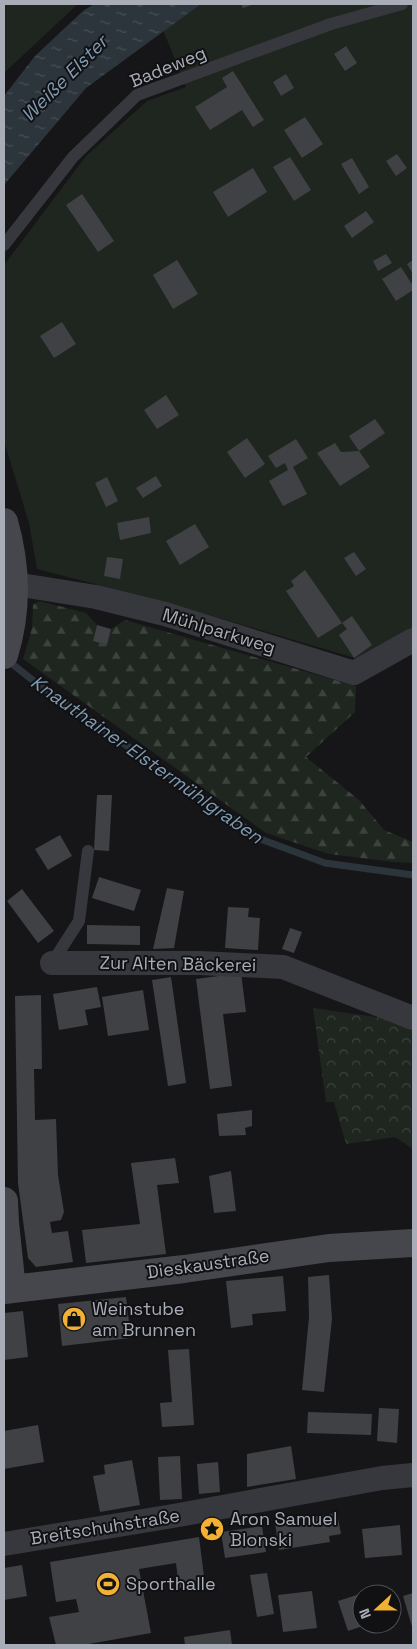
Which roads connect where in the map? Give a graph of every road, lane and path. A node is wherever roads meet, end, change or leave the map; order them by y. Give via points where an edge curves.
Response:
1 (402, 4) edge
2 (4, 245) edge
3 (4, 522) edge
4 (15, 584) junction
5 (413, 640) edge
6 (4, 655) edge
7 (88, 852) dead end
8 (52, 962) joint
9 (413, 1018) edge
10 (4, 1201) edge
11 (413, 1243) edge
12 (8, 1289) edge
13 (413, 1475) edge
14 (4, 1544) edge

1 - 2 lane, Badeweg via 331,24 137,94 73,157
3 - 4 main road
4 - 5 street, Mühlparkweg via 96,597 165,614 354,673
4 - 6 main road via 13,618
7 - 8 lane, Zur Alten Bäckerei via 79,921
8 - 9 street, Zur Alten Bäckerei via 283,967
10 - 12 main road
11 - 12 main road, Dieskaustraße via 329,1248
13 - 14 street, Breitschuhstraße

